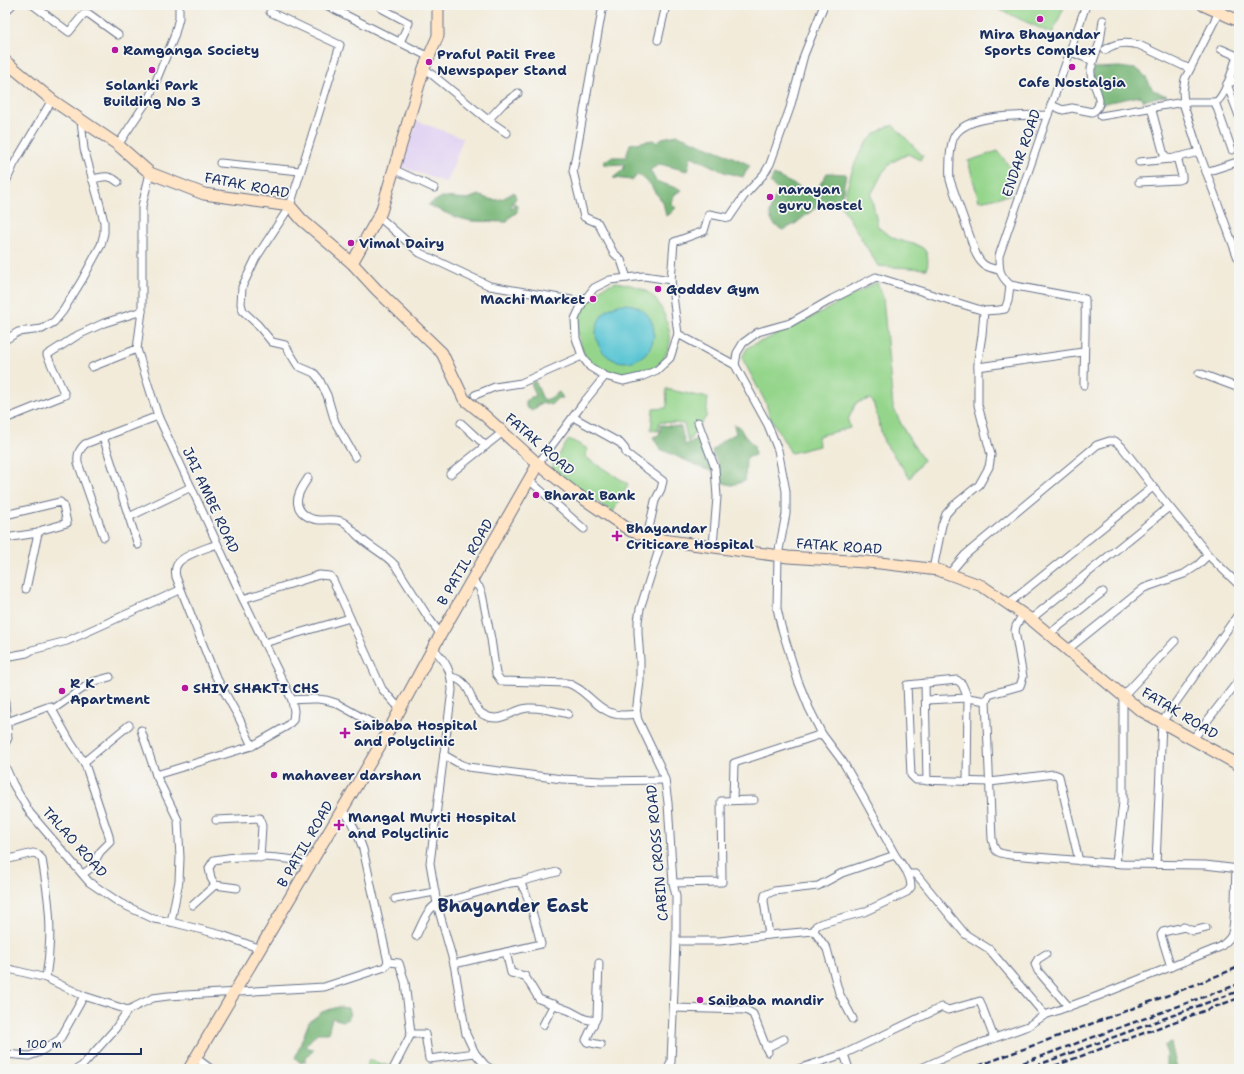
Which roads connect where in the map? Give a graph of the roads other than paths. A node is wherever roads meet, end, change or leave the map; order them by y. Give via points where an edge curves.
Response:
1 (12, 5) edge
2 (33, 5) edge
3 (179, 5) edge
4 (326, 5) edge
5 (438, 5) edge
6 (603, 5) edge
7 (666, 5) edge
8 (824, 5) edge
9 (1086, 5) edge
10 (1203, 5) edge
11 (381, 8) dead end
12 (5, 12) edge
13 (270, 12) dead end
14 (1219, 12) junction
15 (1104, 20) dead end
16 (1239, 21) edge
17 (118, 35) dead end
18 (658, 40) dead end
19 (400, 42) junction
20 (1221, 49) dead end
21 (1105, 50) dead end
22 (1069, 51) junction
23 (429, 57) junction
24 (5, 61) edge
25 (1093, 61) junction
26 (424, 68) junction
27 (1190, 69) junction
28 (1239, 79) edge
29 (1227, 84) junction
30 (518, 93) dead end
31 (52, 100) junction
32 (1184, 102) junction
33 (1215, 102) junction
34 (1051, 105) junction
35 (1151, 107) junction
36 (1048, 115) junction
37 (1101, 116) dead end
38 (1239, 116) edge
39 (81, 120) junction
40 (488, 120) junction
41 (507, 133) dead end
42 (118, 145) junction
43 (1232, 150) dead end
44 (1199, 152) junction
45 (1174, 158) junction
46 (1139, 162) dead end
47 (220, 163) dead end
48 (1239, 163) edge
49 (394, 169) junction
50 (300, 171) junction
51 (1206, 172) junction
52 (150, 173) junction
53 (92, 179) junction
54 (118, 182) dead end
55 (1140, 182) dead end
56 (5, 184) edge
57 (434, 188) dead end
58 (290, 206) junction
59 (378, 216) junction
60 (1239, 261) edge
61 (352, 263) junction
62 (999, 270) junction
63 (627, 278) junction
64 (671, 280) junction
65 (1010, 285) junction
66 (583, 302) junction
67 (142, 311) junction
68 (984, 311) junction
69 (678, 334) junction
70 (5, 340) edge
71 (137, 349) junction
72 (1084, 352) junction
73 (582, 356) junction
74 (734, 365) junction
75 (92, 367) dead end
76 (978, 367) junction
77 (1199, 373) dead end
78 (606, 376) junction
79 (1084, 386) dead end
80 (1239, 388) edge
81 (475, 395) dead end
82 (158, 416) junction
83 (573, 417) junction
84 (5, 419) edge
85 (698, 422) dead end
86 (461, 423) dead end
87 (503, 432) junction
88 (103, 437) junction
89 (486, 446) junction
90 (355, 457) dead end
91 (538, 464) junction
92 (450, 474) dead end
93 (308, 478) dead end
94 (530, 480) junction
95 (191, 487) junction
96 (1153, 487) junction
97 (1169, 507) junction
98 (5, 516) edge
99 (129, 517) junction
100 (584, 529) dead end
101 (38, 533) junction
102 (104, 537) dead end
103 (647, 537) junction
104 (5, 538) edge
105 (662, 540) junction
106 (217, 544) junction
107 (138, 545) dead end
108 (713, 546) junction
109 (778, 555) junction
110 (1208, 555) junction
111 (933, 570) junction
112 (950, 574) junction
113 (472, 581) junction
114 (1239, 584) edge
115 (26, 589) dead end
116 (180, 590) junction
117 (1103, 592) dead end
118 (243, 599) junction
119 (1008, 604) junction
120 (1239, 613) edge
121 (1027, 616) junction
122 (350, 618) junction
123 (1049, 634) junction
124 (441, 635) junction
125 (1175, 641) dead end
126 (264, 643) junction
127 (433, 648) junction
128 (1067, 650) junction
129 (5, 657) edge
130 (110, 677) dead end
131 (451, 677) junction
132 (1239, 680) edge
133 (925, 683) junction
134 (1123, 696) junction
135 (968, 698) junction
136 (292, 700) junction
137 (926, 700) junction
138 (986, 701) junction
139 (5, 702) edge
140 (52, 710) junction
141 (401, 710) junction
142 (568, 714) dead end
143 (637, 714) junction
144 (7, 722) junction
145 (1162, 722) junction
146 (129, 725) dead end
147 (141, 730) dead end
148 (388, 732) junction
149 (822, 734) junction
150 (1193, 739) junction
151 (5, 744) edge
152 (252, 746) junction
153 (444, 755) junction
154 (84, 762) junction
155 (1239, 765) edge
156 (5, 766) edge
157 (156, 775) junction
158 (665, 780) junction
159 (927, 781) junction
160 (967, 782) junction
161 (990, 782) junction
162 (733, 800) junction
163 (754, 800) dead end
164 (343, 809) junction
165 (216, 820) dead end
166 (895, 855) junction
167 (260, 858) junction
168 (5, 860) edge
169 (1079, 861) junction
170 (312, 862) junction
171 (1116, 863) junction
172 (1156, 864) junction
173 (1237, 869) edge
174 (557, 872) dead end
175 (83, 874) junction
176 (909, 874) junction
177 (519, 882) junction
178 (673, 883) junction
179 (215, 885) junction
180 (237, 888) dead end
181 (435, 892) junction
182 (395, 900) dead end
183 (437, 904) junction
184 (193, 905) dead end
185 (171, 922) junction
186 (1236, 925) edge
187 (1206, 928) dead end
188 (814, 931) junction
189 (769, 935) junction
190 (416, 936) dead end
191 (676, 941) junction
192 (261, 949) junction
193 (506, 952) junction
194 (1046, 954) dead end
195 (388, 962) junction
196 (599, 963) dead end
197 (454, 964) junction
198 (1171, 967) junction
199 (5, 968) edge
200 (46, 978) junction
201 (236, 991) junction
202 (84, 996) junction
203 (554, 1004) junction
204 (1069, 1006) junction
205 (674, 1008) junction
206 (128, 1010) junction
207 (1045, 1015) junction
208 (853, 1019) dead end
209 (595, 1021) junction
210 (543, 1025) dead end
211 (411, 1034) junction
212 (994, 1038) junction
213 (784, 1040) dead end
214 (601, 1045) dead end
215 (475, 1053) junction
216 (5, 1054) edge
217 (844, 1054) junction
218 (196, 1058) junction
219 (82, 1068) edge
220 (189, 1069) edge
221 (211, 1069) edge
222 (394, 1069) edge
223 (491, 1069) edge
224 (668, 1069) edge
225 (798, 1069) edge
226 (849, 1069) edge
227 (919, 1069) edge

1 - 12 street
2 - 17 street via 69,32 85,13
3 - 42 street via 179,18 174,37 148,98
4 - 19 street
5 - 23 main road via 438,36
6 - 63 street via 573,171 584,217 598,223 613,252 621,260
7 - 18 street
8 - 64 street via 804,56 790,108 770,164 729,218 709,214 704,231 674,242
9 - 22 street, ENDAR ROAD
10 - 14 main road
11 - 19 street via 409,23
13 - 50 street via 340,45
14 - 16 main road
14 - 27 street
15 - 25 street
19 - 23 street
20 - 29 street via 1235,55 1236,59
21 - 27 street via 1117,44 1131,43
22 - 25 street
22 - 34 street, ENDAR ROAD
23 - 26 main road
24 - 31 main road, FATAK ROAD
25 - 34 street via 1091,74 1100,102 1097,110 1063,110
26 - 40 street
26 - 49 main road
27 - 32 street via 1184,85
28 - 29 street
29 - 33 street via 1220,100
29 - 38 street
30 - 40 street
31 - 39 main road, FATAK ROAD
31 - 56 street
32 - 33 street
32 - 35 street
32 - 44 street
33 - 43 street
34 - 36 street, ENDAR ROAD
35 - 37 street
35 - 45 street via 1164,155
36 - 62 street, ENDAR ROAD via 1000,256
36 - 62 street via 988,118 968,124 955,135 952,143 950,180 976,254 980,263
39 - 42 main road, FATAK ROAD
39 - 53 street via 84,150
40 - 41 street
42 - 52 main road, FATAK ROAD
44 - 45 street
44 - 51 street
45 - 46 street
45 - 55 street via 1182,179
47 - 50 street
48 - 51 street
49 - 57 street
49 - 59 main road
50 - 58 street
51 - 60 street
52 - 58 main road, FATAK ROAD via 204,194
52 - 67 street, JAI AMBE ROAD via 142,206
53 - 54 street via 106,176
53 - 70 street via 104,222 101,245 82,280 54,322 42,329 18,332
58 - 61 main road, FATAK ROAD via 302,220
58 - 90 street via 245,278 241,304 243,311 272,342 285,345 298,366 314,373 319,379 335,422
59 - 61 main road
59 - 66 street via 420,252 490,286
61 - 87 main road, FATAK ROAD via 442,353 464,399
62 - 65 street
63 - 64 street via 644,276
63 - 66 street via 610,280 594,288
64 - 69 street
65 - 68 street via 1005,309
65 - 72 street via 1086,300
66 - 73 street via 575,319 576,338
67 - 71 street, JAI AMBE ROAD
67 - 84 street via 104,323 78,335 47,355 65,396
68 - 74 street via 876,277 790,323 758,332 743,343
68 - 76 street
69 - 74 street
69 - 78 street via 670,358 657,370 623,381
71 - 75 street
71 - 82 street, JAI AMBE ROAD
72 - 76 street
72 - 79 street
73 - 78 street via 590,367
73 - 81 street via 521,383 495,387
74 - 109 street via 768,425 783,470 786,514
76 - 111 street via 978,405 991,455 989,467 980,485 946,514
77 - 80 street
78 - 83 street
82 - 88 street
82 - 95 street, JAI AMBE ROAD
83 - 91 street
83 - 103 street via 620,443 626,453 663,481 655,501
85 - 108 street via 715,468
86 - 89 street
87 - 89 street
87 - 91 main road, FATAK ROAD
88 - 99 street
88 - 102 street via 85,444 77,456
89 - 92 street
91 - 94 main road, B PATIL ROAD
91 - 103 main road, FATAK ROAD via 631,531
93 - 124 street via 298,495 299,509 303,515 310,519 341,521 388,558
94 - 100 street
94 - 113 main road, B PATIL ROAD
95 - 99 street
95 - 106 street, JAI AMBE ROAD
96 - 97 street
96 - 112 street via 1122,447 1115,441 1104,442 1097,445 965,555
96 - 119 street
97 - 110 street
97 - 121 street
98 - 101 street via 60,502 63,504 67,523
99 - 107 street
101 - 104 street
101 - 115 street
103 - 105 main road, FATAK ROAD
105 - 108 main road, FATAK ROAD
105 - 143 street, CABIN CROSS ROAD via 638,621 640,681
106 - 116 street via 184,557 178,562 175,569
106 - 118 street, JAI AMBE ROAD
108 - 109 main road, FATAK ROAD
109 - 111 main road, FATAK ROAD
109 - 149 street via 777,608 781,626 798,682
110 - 114 street
110 - 128 street via 1184,574 1144,588
111 - 112 main road, FATAK ROAD
112 - 119 main road, FATAK ROAD via 982,586
113 - 124 main road, B PATIL ROAD
113 - 143 street via 482,594 496,674 501,681 567,683 574,685 609,712 620,715
116 - 129 street via 67,641
116 - 152 street via 215,675
117 - 123 street
118 - 122 street via 326,574 334,580
118 - 126 street, JAI AMBE ROAD
119 - 121 main road, FATAK ROAD
120 - 145 street
121 - 123 main road, FATAK ROAD
121 - 138 street via 1016,626 1015,631 1023,677 1020,686 990,695
122 - 126 street
122 - 141 street via 382,689
123 - 128 main road, FATAK ROAD
124 - 127 main road, B PATIL ROAD
125 - 134 street
126 - 136 street, JAI AMBE ROAD
127 - 131 street via 444,659
127 - 141 main road, B PATIL ROAD
128 - 134 main road, FATAK ROAD
130 - 140 street via 92,682
131 - 142 street via 464,682 477,710 486,716 496,719 526,708
131 - 153 street via 452,690
132 - 150 street
133 - 135 street via 957,680 962,684
133 - 137 street
133 - 159 street via 907,685 911,775 916,780
134 - 145 main road, FATAK ROAD via 1140,710
134 - 171 street via 1123,802
135 - 137 street
135 - 138 street
135 - 160 street
136 - 148 street via 327,699
136 - 152 street via 293,720
137 - 159 street
138 - 161 street
139 - 144 street
140 - 144 street via 50,706
140 - 154 street
141 - 148 main road, B PATIL ROAD
143 - 158 street, CABIN CROSS ROAD
144 - 151 street via 8,738
145 - 150 main road, FATAK ROAD
145 - 172 street
146 - 154 street
147 - 157 street
148 - 164 main road, B PATIL ROAD
149 - 162 street via 734,763
149 - 166 street via 862,795
150 - 155 main road, FATAK ROAD
152 - 157 street
153 - 158 street via 468,767 536,777 602,781
153 - 181 street via 430,863
154 - 175 street via 110,842 100,852 91,868
156 - 175 street, TALAO ROAD via 30,813
157 - 185 street via 178,820 179,881
158 - 178 street, CABIN CROSS ROAD
159 - 160 street
160 - 161 street
161 - 169 street via 992,839 994,849 998,853
161 - 169 street via 1054,774 1058,776
162 - 163 street
162 - 178 street via 720,801 722,882
164 - 170 main road, B PATIL ROAD
164 - 195 street via 359,835
165 - 167 street via 260,818
166 - 176 street
166 - 189 street via 842,873 818,886 768,893 764,901
167 - 170 street
167 - 179 street via 229,857 214,860 209,868
168 - 200 street via 33,853 42,859 50,927
169 - 171 street
170 - 192 main road, B PATIL ROAD
171 - 172 street
172 - 173 street
173 - 186 street
174 - 177 street
175 - 185 street, TALAO ROAD via 89,882 120,903 154,919
176 - 188 street via 912,887 907,892 864,912 822,923 816,926
176 - 207 street via 916,874 965,934 989,949
177 - 183 street
177 - 193 street via 524,888 534,916 541,944
178 - 191 street, CABIN CROSS ROAD via 676,896
179 - 180 street
179 - 184 street
181 - 182 street
181 - 183 street
183 - 190 street via 428,912
183 - 197 street
185 - 192 street, TALAO ROAD via 222,935
186 - 198 street via 1227,942 1220,947
187 - 198 street via 1193,931 1184,927 1161,934
188 - 189 street
188 - 208 street via 827,949 839,992
189 - 191 street via 720,941
191 - 205 street, CABIN CROSS ROAD
192 - 201 main road, B PATIL ROAD
193 - 197 street
193 - 203 street via 511,973 525,976 539,999
194 - 204 street via 1035,964 1038,971
195 - 201 street via 385,967 324,987
195 - 211 street via 399,963 405,982
196 - 209 street
197 - 215 street via 466,1034
198 - 204 street
199 - 200 street
200 - 202 street
201 - 206 street via 153,998
201 - 218 main road, B PATIL ROAD
202 - 206 street
202 - 216 street via 60,1039 29,1056
203 - 209 street
203 - 210 street
204 - 207 street
205 - 213 street via 750,1011 767,1050
205 - 224 street, CABIN CROSS ROAD via 671,1062
206 - 219 street
207 - 212 street via 1028,1026
209 - 214 street via 586,1040
211 - 215 street via 425,1034 429,1059
211 - 222 street
212 - 217 street via 980,1001 948,1010 942,1007
212 - 227 street
215 - 223 street
217 - 225 street
217 - 226 street
218 - 220 main road, B PATIL ROAD
218 - 221 street

